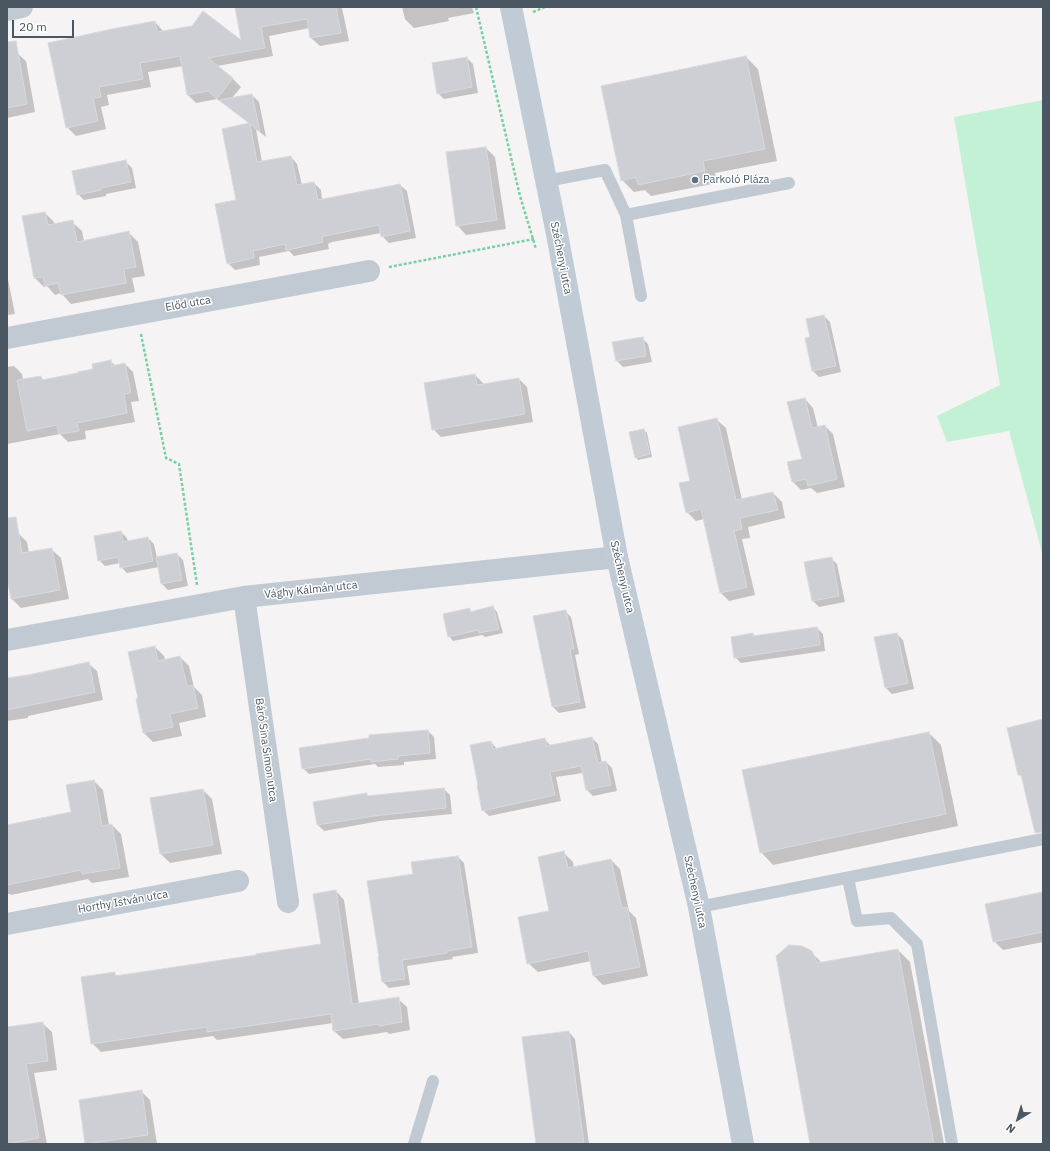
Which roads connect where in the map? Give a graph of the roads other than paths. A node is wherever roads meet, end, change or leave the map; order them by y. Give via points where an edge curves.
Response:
1 (22, 7) edge
2 (511, 7) edge
3 (7, 10) edge
4 (546, 181) junction
5 (789, 183) dead end
6 (626, 215) junction
7 (369, 271) road end
8 (641, 296) dead end
9 (7, 338) edge
10 (617, 557) junction
11 (244, 598) junction
12 (7, 640) edge
13 (1043, 839) edge
14 (848, 878) junction
15 (238, 881) dead end
16 (288, 902) dead end
17 (699, 907) junction
18 (7, 924) edge
19 (433, 1081) dead end
20 (414, 1144) edge
21 (744, 1144) edge
22 (952, 1144) edge

1 - 3 street
2 - 4 street, Széchenyi utca
4 - 6 lane via 605,170
4 - 10 street, Széchenyi utca
5 - 6 lane
6 - 8 lane
7 - 9 street, Előd utca
10 - 11 street, Vághy Kálmán utca
10 - 17 street, Széchenyi utca
11 - 12 street, Vághy Kálmán utca
11 - 16 street, Báró Sina Simon utca
13 - 14 lane
14 - 17 lane
14 - 22 lane via 857,921 891,918 917,944
15 - 18 street, Horthy István utca
17 - 21 street, Széchenyi utca
19 - 20 lane

